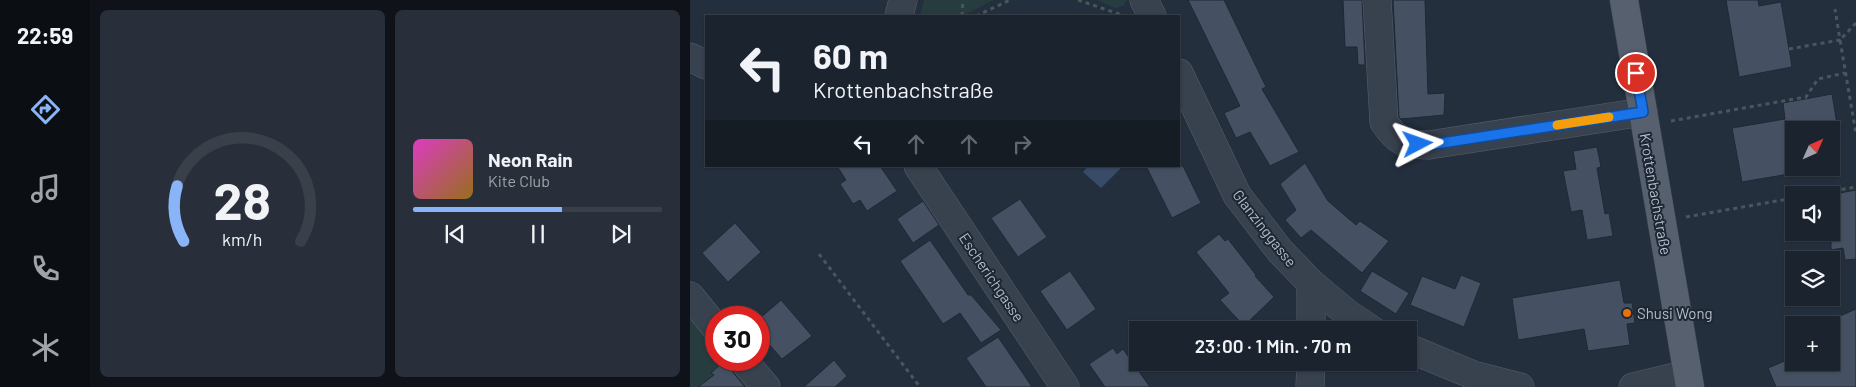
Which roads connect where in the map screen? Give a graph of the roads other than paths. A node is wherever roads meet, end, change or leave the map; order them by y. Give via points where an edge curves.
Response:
1 (903, 0) edge
2 (1144, 0) edge
3 (1377, 0) edge
4 (1624, 0) edge
5 (899, 15) edge
6 (1152, 15) edge
7 (690, 57) edge
8 (705, 64) edge
9 (1180, 75) edge
10 (1644, 119) junction
11 (919, 167) edge
12 (1311, 283) junction
13 (690, 296) edge
14 (705, 314) edge
15 (1311, 321) edge
16 (1358, 321) edge
17 (1417, 352) edge
18 (752, 371) edge
19 (1310, 371) edge
20 (1688, 381) edge
21 (766, 387) edge
22 (1066, 387) edge
23 (1310, 387) edge
24 (1520, 387) edge
25 (1633, 387) edge

1 - 5 street
2 - 6 street
3 - 10 street via 1384,122 1394,137 1406,144 1429,145
4 - 10 main road, Krottenbachstraße
7 - 8 street
9 - 12 street, Glanzinggasse via 1237,196 1280,251
10 - 20 main road, Krottenbachstraße
11 - 22 street, Escherichgasse
12 - 15 street
12 - 16 street, Glanzinggasse
13 - 14 street
17 - 24 street via 1473,376
18 - 21 street
19 - 23 street
20 - 25 street

